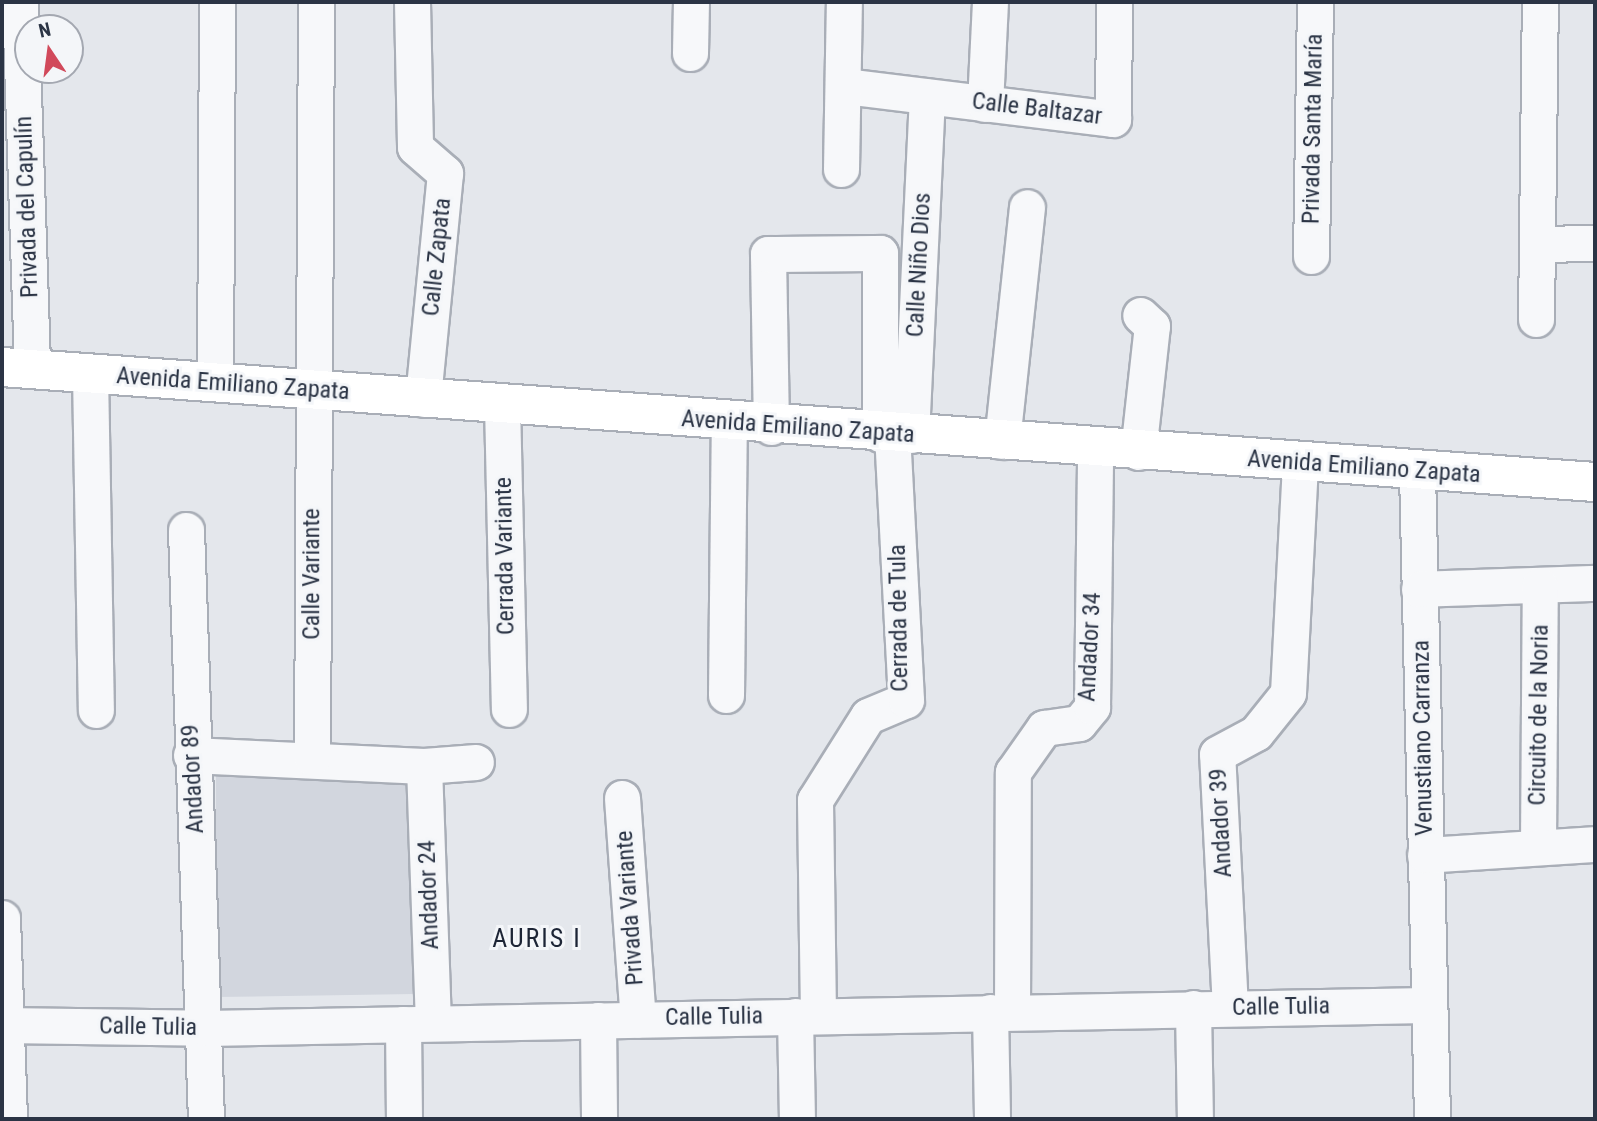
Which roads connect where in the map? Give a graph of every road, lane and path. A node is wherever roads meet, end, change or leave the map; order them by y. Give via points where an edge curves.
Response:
1 (20, 2) edge
2 (217, 2) edge
3 (316, 2) edge
4 (412, 2) edge
5 (691, 2) edge
6 (844, 2) edge
7 (990, 2) edge
8 (1114, 2) edge
9 (1315, 2) edge
10 (1539, 2) edge
11 (690, 53) dead end
12 (845, 86) junction
13 (928, 96) junction
14 (985, 103) junction
15 (841, 169) dead end
16 (1027, 207) dead end
17 (1595, 243) edge
18 (1537, 244) junction
19 (1311, 256) dead end
20 (1140, 315) dead end
21 (1536, 319) dead end
22 (17, 369) edge
23 (90, 373) junction
24 (215, 382) junction
25 (312, 389) junction
26 (423, 399) junction
27 (502, 404) junction
28 (729, 423) junction
29 (771, 427) junction
30 (894, 435) junction
31 (1002, 441) junction
32 (1095, 449) junction
33 (1138, 452) junction
34 (1300, 463) junction
35 (1417, 471) junction
36 (1595, 482) edge
37 (186, 530) dead end
38 (1595, 583) edge
39 (1540, 586) junction
40 (1419, 589) junction
41 (726, 695) dead end
42 (509, 709) dead end
43 (96, 710) dead end
44 (191, 755) junction
45 (312, 758) junction
46 (476, 761) dead end
47 (424, 766) junction
48 (622, 798) dead end
49 (1595, 844) edge
50 (1538, 845) junction
51 (1425, 855) junction
52 (2, 918) edge
53 (1427, 1005) junction
54 (1230, 1007) junction
55 (1193, 1008) junction
56 (1001, 1012) junction
57 (807, 1016) junction
58 (638, 1019) junction
59 (598, 1020) junction
60 (418, 1023) junction
61 (5, 1025) edge
62 (206, 1028) junction
63 (9, 1119) edge
64 (206, 1119) edge
65 (404, 1119) edge
66 (599, 1119) edge
67 (797, 1119) edge
68 (992, 1119) edge
69 (1195, 1119) edge
70 (1432, 1119) edge

1 - 22 street, Privada del Capulín
2 - 24 street
3 - 25 street, Calle Variante
4 - 26 street, Calle Zapata via 415,147 445,173
5 - 11 street
6 - 12 street
7 - 14 street
8 - 14 street, Calle Baltazar via 1113,119
9 - 19 street, Privada Santa María
10 - 18 street
12 - 13 street, Calle Baltazar
12 - 15 street
13 - 14 street, Calle Baltazar
13 - 30 street, Calle Niño Dios
16 - 31 street
17 - 18 street
18 - 21 street
20 - 33 street via 1152,326
22 - 23 main road, Avenida Emiliano Zapata
23 - 24 main road, Avenida Emiliano Zapata
23 - 43 street
24 - 25 main road, Avenida Emiliano Zapata
25 - 26 main road, Avenida Emiliano Zapata
25 - 45 street, Calle Variante
26 - 27 main road, Avenida Emiliano Zapata
27 - 28 main road, Avenida Emiliano Zapata
27 - 42 street, Cerrada Variante
28 - 29 main road, Avenida Emiliano Zapata
28 - 41 street
29 - 30 main road, Avenida Emiliano Zapata
29 - 30 street via 768,254 880,253
30 - 31 main road, Avenida Emiliano Zapata
30 - 57 street, Cerrada de Tula via 906,700 868,716 815,800
31 - 32 main road, Avenida Emiliano Zapata
32 - 33 main road, Avenida Emiliano Zapata
32 - 56 street, Andador 34 via 1092,707 1079,723 1044,728 1013,772
33 - 34 main road, Avenida Emiliano Zapata
34 - 35 main road, Avenida Emiliano Zapata
34 - 54 street, Andador 39 via 1288,693 1256,733 1217,754
35 - 36 main road, Avenida Emiliano Zapata
35 - 40 street, Venustiano Carranza
37 - 44 street, Andador 89
38 - 39 street
39 - 40 street
39 - 50 street, Circuito de la Noria
40 - 51 street, Venustiano Carranza
44 - 45 street
44 - 62 street, Andador 89
45 - 47 street
46 - 47 street
47 - 60 street, Andador 24
48 - 58 street, Privada Variante
49 - 50 street
50 - 51 street
51 - 53 street, Venustiano Carranza
52 - 61 street
53 - 54 street, Calle Tulia
53 - 70 street, Venustiano Carranza
54 - 55 street, Calle Tulia
55 - 56 street, Calle Tulia
55 - 69 street
56 - 57 street, Calle Tulia
56 - 68 street, Andador 34
57 - 58 street, Calle Tulia
57 - 67 street
58 - 59 street, Calle Tulia
59 - 60 street, Calle Tulia
59 - 66 street
60 - 62 street, Calle Tulia
60 - 65 street, Andador 24
61 - 62 street, Calle Tulia
61 - 63 street
62 - 64 street, Andador 89

